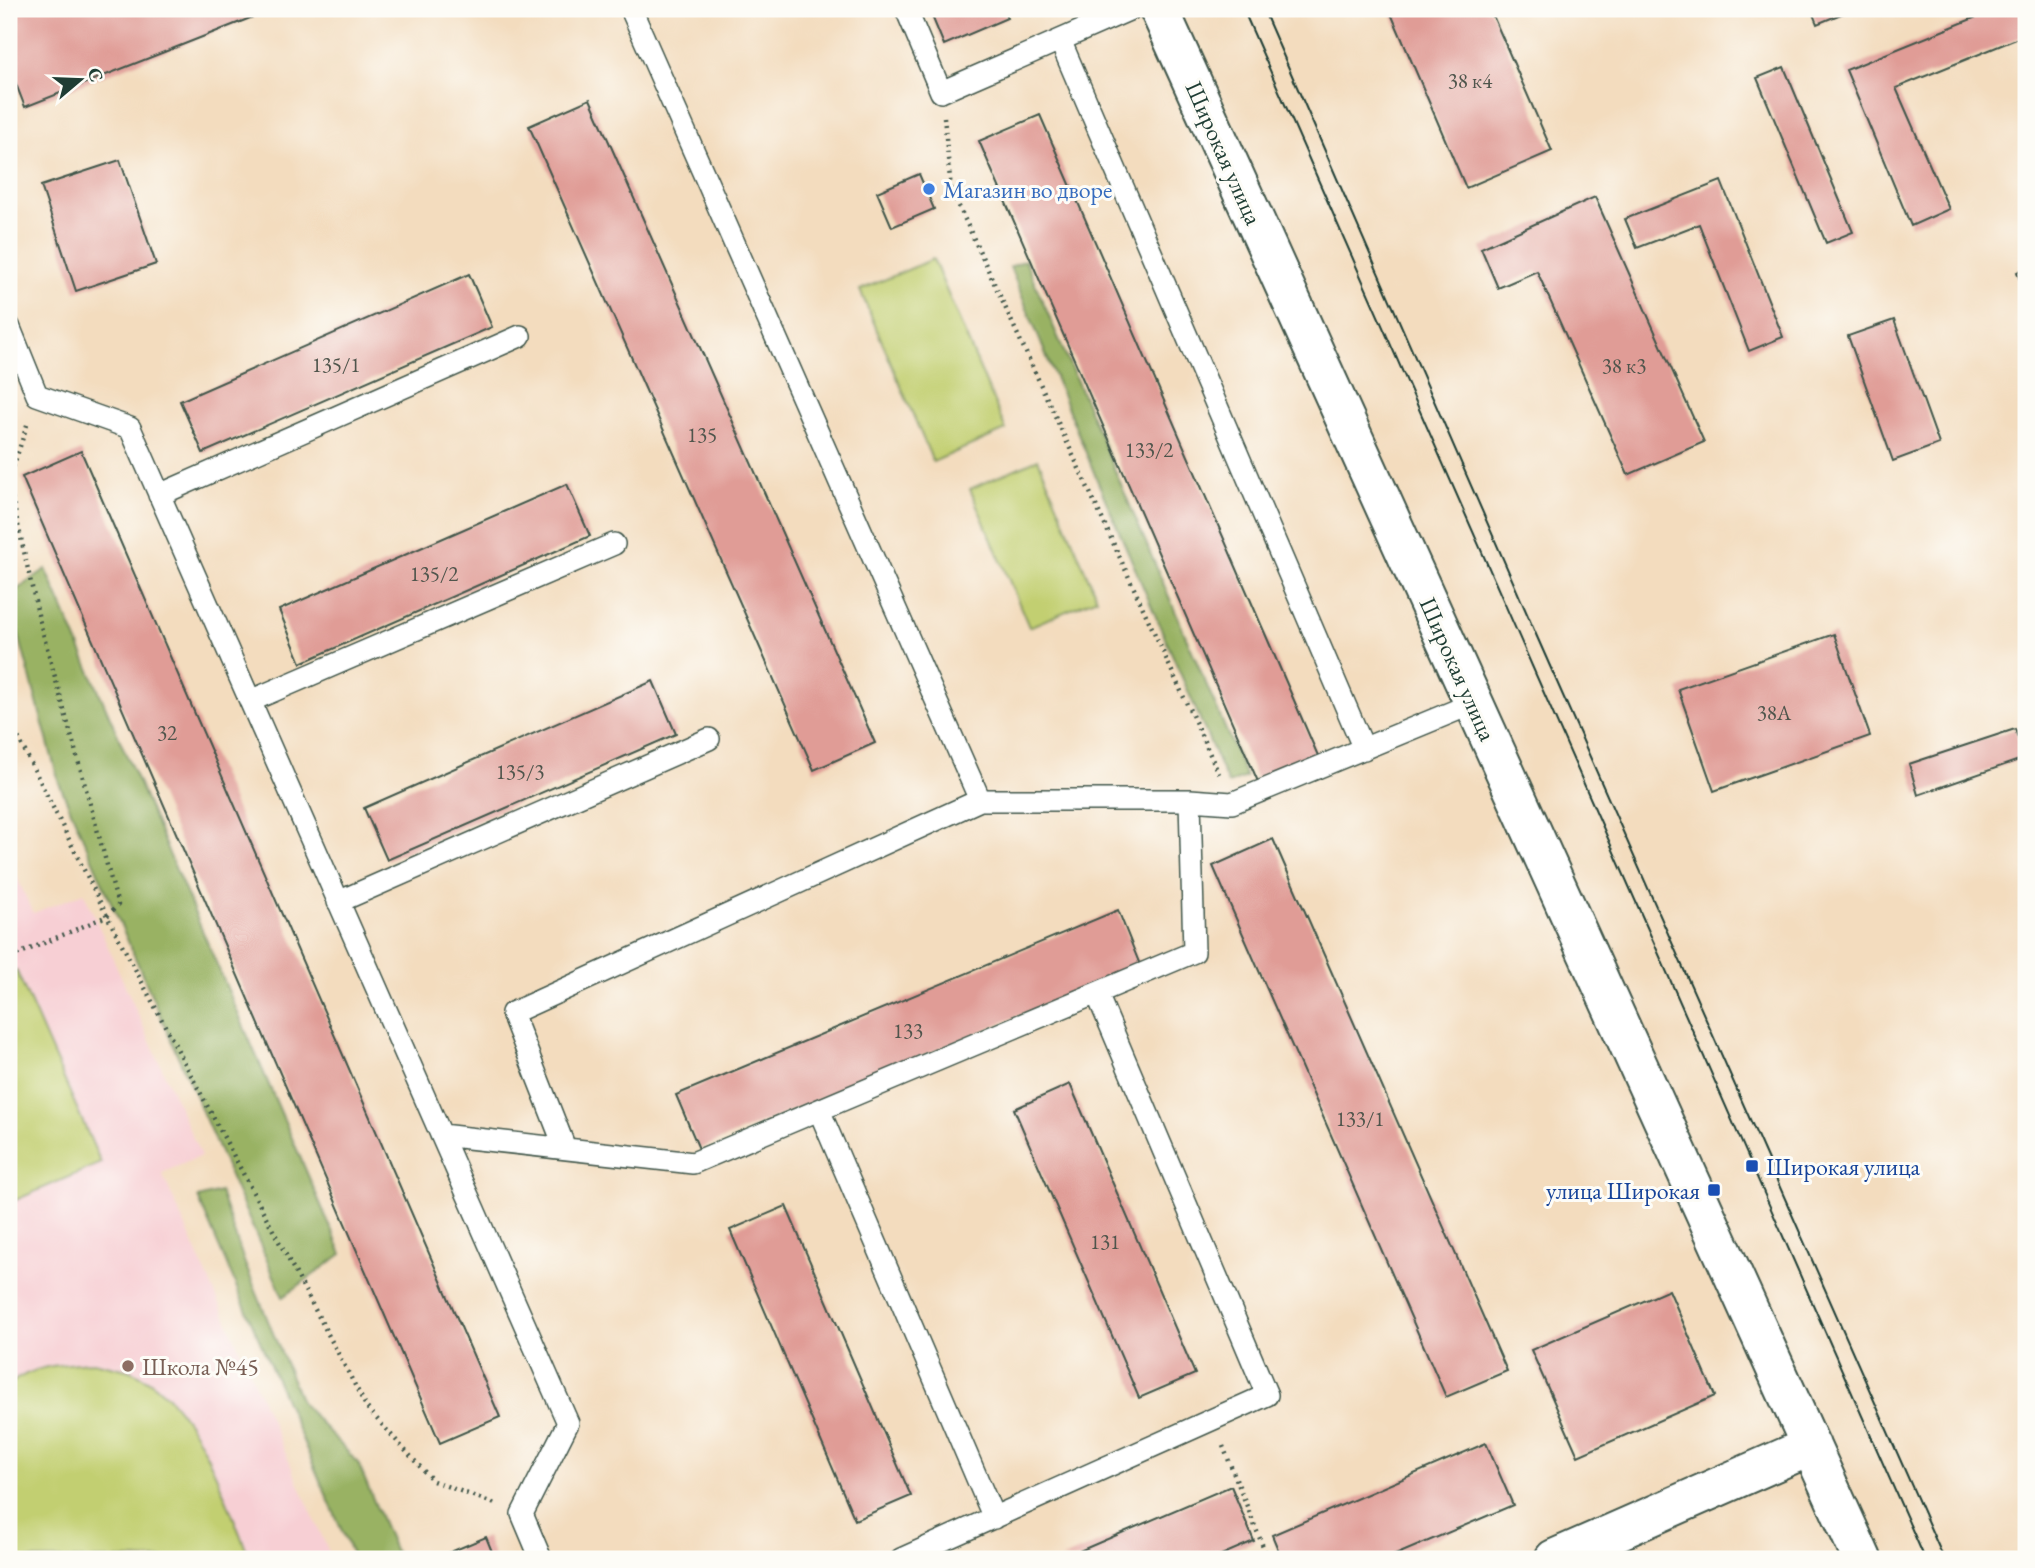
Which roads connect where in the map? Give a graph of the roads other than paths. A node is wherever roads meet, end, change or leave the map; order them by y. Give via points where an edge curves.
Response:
1 (631, 9) edge
2 (906, 9) edge
3 (1131, 9) edge
4 (1159, 9) edge
5 (1060, 40) junction
6 (9, 326) edge
7 (520, 336) dead end
8 (159, 495) junction
9 (614, 544) dead end
10 (250, 701) junction
11 (1474, 703) junction
12 (709, 739) dead end
13 (1364, 749) junction
14 (980, 800) junction
15 (1190, 800) junction
16 (338, 902) junction
17 (1097, 994) junction
18 (818, 1110) junction
19 (441, 1135) junction
20 (565, 1149) junction
21 (1811, 1446) junction
22 (994, 1518) junction
23 (1599, 1550) edge
24 (541, 1559) edge
25 (901, 1559) edge
26 (1554, 1559) edge
27 (1862, 1559) edge

1 - 14 lane
2 - 5 lane via 941,92
3 - 5 lane
4 - 11 street, Широкая улица
5 - 13 lane
6 - 8 lane via 37,395 130,428
7 - 8 lane
8 - 10 lane
9 - 10 lane
10 - 16 lane
11 - 13 lane
11 - 21 street, Широкая улица
12 - 16 lane
13 - 15 lane via 1232,803
14 - 15 lane
14 - 20 lane via 512,1013
15 - 17 lane via 1194,952
16 - 19 lane
17 - 18 lane
17 - 22 lane via 1267,1395
18 - 20 lane via 693,1163
18 - 22 lane
19 - 20 lane
19 - 24 lane via 568,1423 522,1514
21 - 23 street
21 - 27 street, Широкая улица
22 - 25 lane
23 - 26 street

